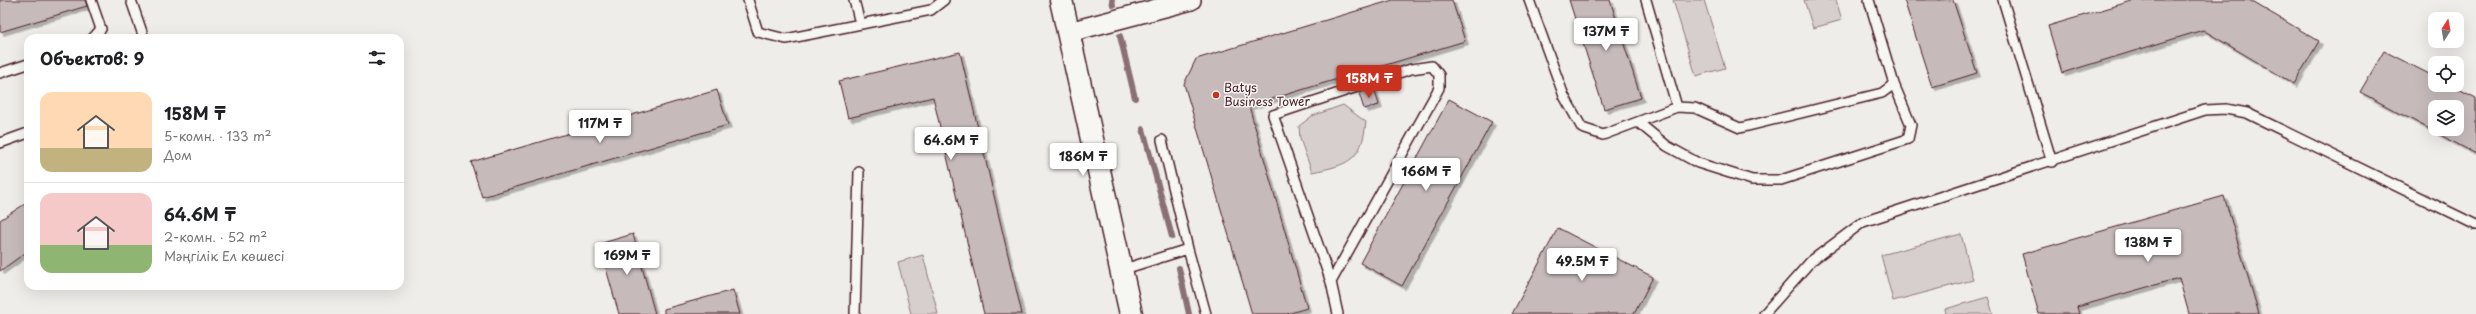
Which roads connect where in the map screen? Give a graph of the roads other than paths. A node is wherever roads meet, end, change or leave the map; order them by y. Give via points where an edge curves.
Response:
1 (91, 0) edge
2 (132, 0) edge
3 (748, 0) edge
4 (854, 0) edge
5 (944, 0) edge
6 (1061, 0) edge
7 (1191, 0) edge
8 (1529, 0) edge
9 (1646, 0) edge
10 (1869, 0) edge
11 (2003, 0) edge
12 (860, 23) junction
13 (1069, 32) junction
14 (97, 34) edge
15 (143, 34) edge
16 (24, 65) edge
17 (0, 73) edge
18 (1894, 84) junction
19 (1677, 107) junction
20 (1639, 123) junction
21 (24, 134) edge
22 (1162, 140) dead end
23 (0, 143) edge
24 (2052, 162) junction
25 (859, 172) dead end
26 (2476, 225) edge
27 (1188, 249) junction
28 (1121, 270) junction
29 (1331, 282) junction
30 (855, 314) edge
31 (1130, 314) edge
32 (1206, 314) edge
33 (1338, 314) edge
34 (1764, 314) edge

1 - 14 lane via 101,29
2 - 15 lane
3 - 12 lane via 758,32 769,36 786,39
4 - 12 lane
5 - 12 lane via 931,10
6 - 13 street
7 - 13 street
8 - 20 lane via 1564,96 1582,128 1603,135
9 - 19 lane
10 - 18 lane
11 - 24 lane
13 - 28 street
16 - 17 lane
18 - 19 lane via 1882,93 1740,128 1696,108
18 - 20 lane via 1911,125 1908,139 1781,180 1752,180 1698,163 1667,146
19 - 20 lane
21 - 23 lane
22 - 27 lane
24 - 26 lane via 2205,110 2226,109 2247,113
24 - 34 lane via 1863,222 1812,261
25 - 30 lane
27 - 28 lane
27 - 32 lane
28 - 31 street
29 - 29 lane via 1273,115 1411,68 1432,66 1439,75 1439,88
29 - 33 lane

